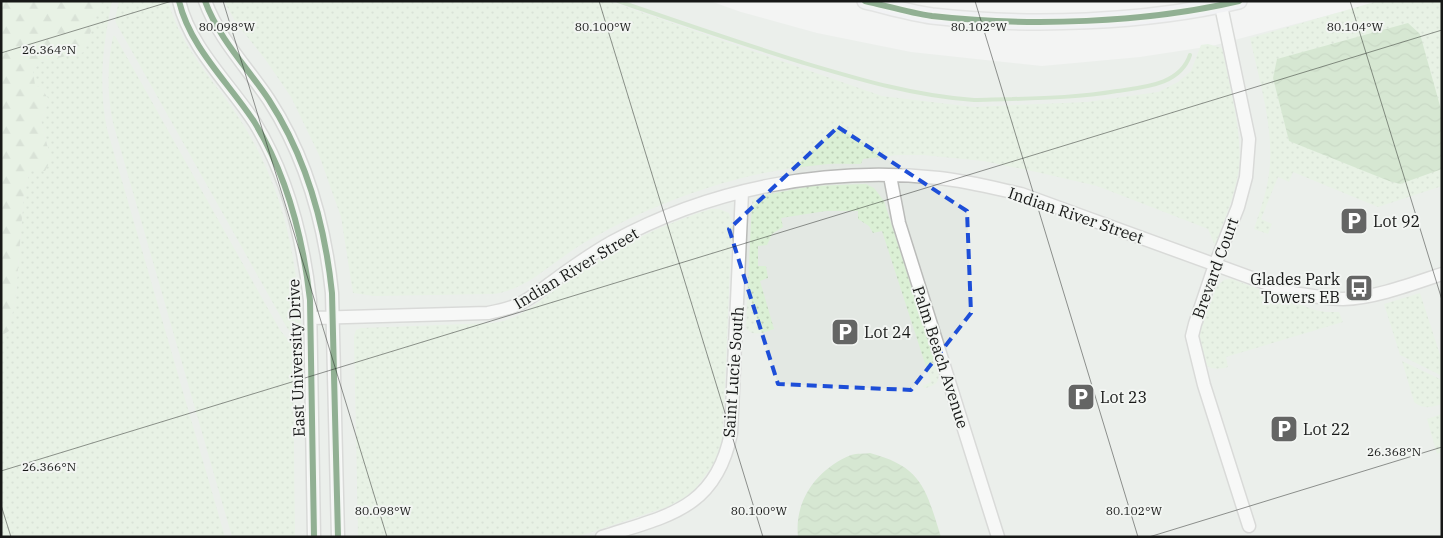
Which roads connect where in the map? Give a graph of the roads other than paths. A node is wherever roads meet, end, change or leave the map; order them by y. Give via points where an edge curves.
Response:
1 (180, 1) edge
2 (205, 1) edge
3 (865, 1) edge
4 (1240, 1) edge
5 (1221, 3) edge
6 (890, 176) junction
7 (742, 192) junction
8 (1215, 266) junction
9 (1442, 274) edge
10 (333, 317) junction
11 (310, 318) junction
12 (1249, 526) dead end
13 (314, 537) edge
14 (338, 537) edge
15 (602, 537) edge
16 (998, 537) edge

1 - 11 street, East University Drive via 189,30 255,124 282,180 306,264
2 - 10 street via 219,30 269,101 302,166 328,254
3 - 5 main road via 930,16 1044,22 1133,17
4 - 5 main road
5 - 8 street, Brevard Court via 1249,138 1246,177
6 - 7 street, Indian River Street via 808,179
6 - 8 street, Indian River Street via 939,178 1021,194
6 - 16 street, Palm Beach Avenue via 900,223
7 - 10 street, Indian River Street via 694,206 611,242 530,298 504,310
7 - 15 street, Saint Lucie South via 731,433 725,458 714,478 691,503 668,515
8 - 9 street, Indian River Street via 1293,293 1334,299 1376,294
8 - 12 street, Brevard Court via 1192,336 1204,385
10 - 11 street, Indian River Street
10 - 14 street
11 - 13 street, East University Drive

